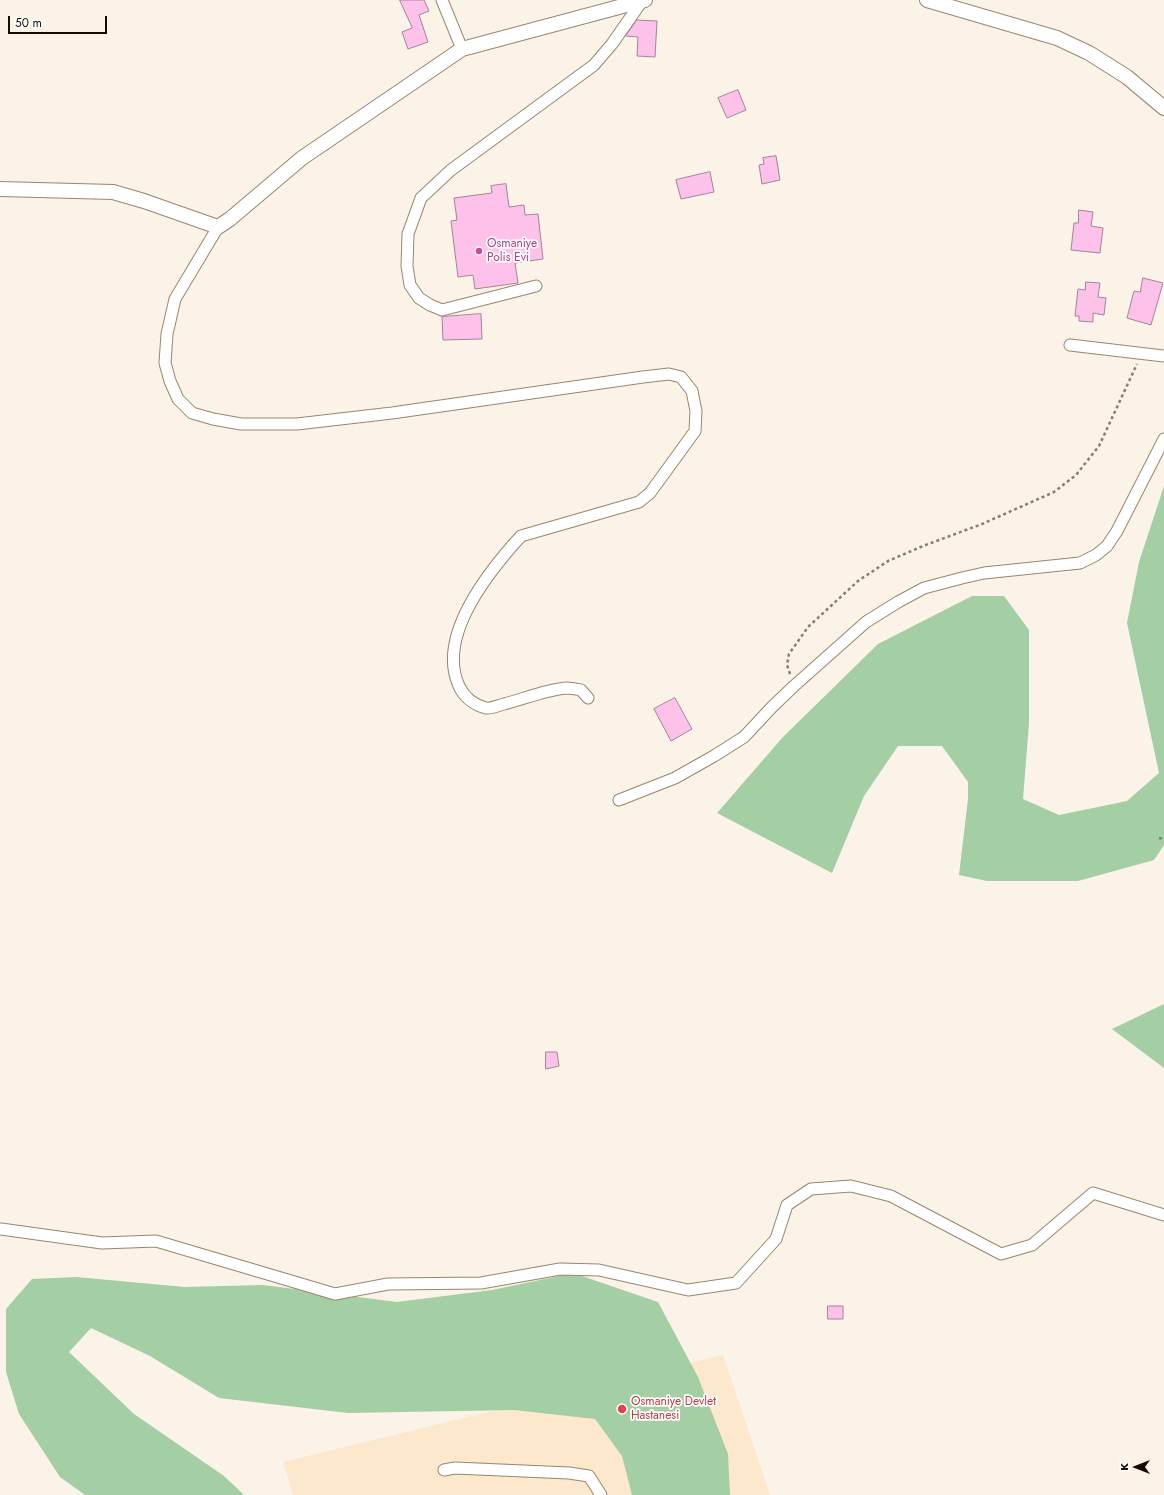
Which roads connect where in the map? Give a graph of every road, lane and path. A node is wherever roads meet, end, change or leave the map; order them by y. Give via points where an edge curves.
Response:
1 (442, 0) edge
2 (927, 0) edge
3 (643, 1) edge
4 (462, 50) junction
5 (1164, 108) edge
6 (0, 189) edge
7 (218, 227) junction
8 (536, 286) dead end
9 (1070, 345) dead end
10 (1142, 353) junction
11 (1164, 356) edge
12 (1164, 439) edge
13 (794, 686) junction
14 (588, 698) dead end
15 (619, 800) dead end
16 (1159, 838) dead end
17 (1164, 840) edge
18 (1164, 1215) edge
19 (1, 1229) dead end
20 (444, 1470) dead end
21 (601, 1495) edge

1 - 4 street
2 - 5 street via 1057,38 1089,53 1127,77
3 - 4 street
3 - 8 street via 594,65 451,170 421,198 408,234 407,266 410,284 420,298 442,310
4 - 7 street via 302,158
6 - 7 street via 113,192
7 - 14 street via 176,299 167,334 165,363 170,381 178,399 192,413 241,424 297,424 669,374 681,377 692,391 696,431 650,493 639,502 521,536 473,597 457,631 454,677 462,693 473,703 488,708 567,688 581,690
9 - 10 street
10 - 11 street
10 - 13 path via 1099,446 1076,475 1054,492 888,561 858,581 808,627 789,654 787,665
12 - 13 street via 1117,531 1107,546 1096,555 1080,563 984,573 924,588 866,622
13 - 15 street via 738,741 675,778
16 - 17 path
18 - 19 street via 1093,1193 1032,1245 1001,1254 891,1196 851,1186 811,1189 787,1205 776,1239 736,1283 688,1290 599,1270 560,1269 481,1283 388,1284 335,1294 156,1241 102,1244
20 - 21 street via 455,1468 569,1472 589,1476

